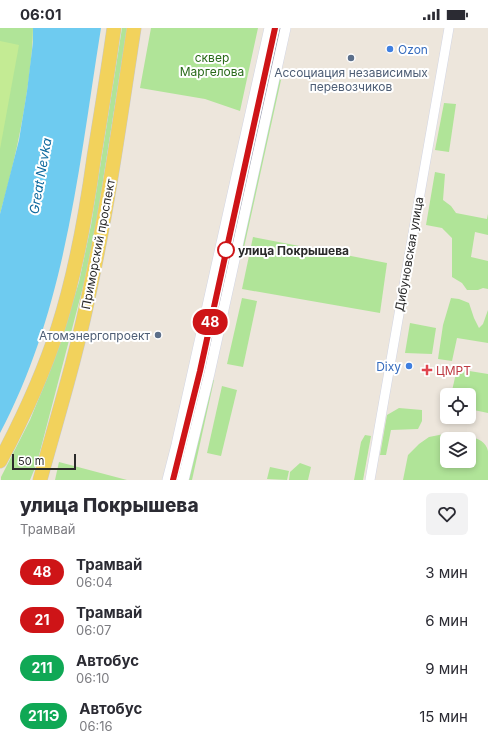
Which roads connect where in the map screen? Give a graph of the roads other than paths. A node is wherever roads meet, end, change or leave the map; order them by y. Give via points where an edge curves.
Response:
1 (114, 28) edge
2 (134, 28) edge
3 (271, 28) edge
4 (284, 28) edge
5 (449, 28) edge
6 (0, 461) edge
7 (40, 480) edge
8 (169, 480) edge
9 (182, 480) edge
10 (370, 480) edge

1 - 6 main road, Приморский проспект via 84,223 71,279 58,328 43,368 23,417
2 - 7 main road, Приморский проспект via 103,226 91,285
3 - 8 main road
4 - 9 main road
5 - 10 street, Дибуновская улица

